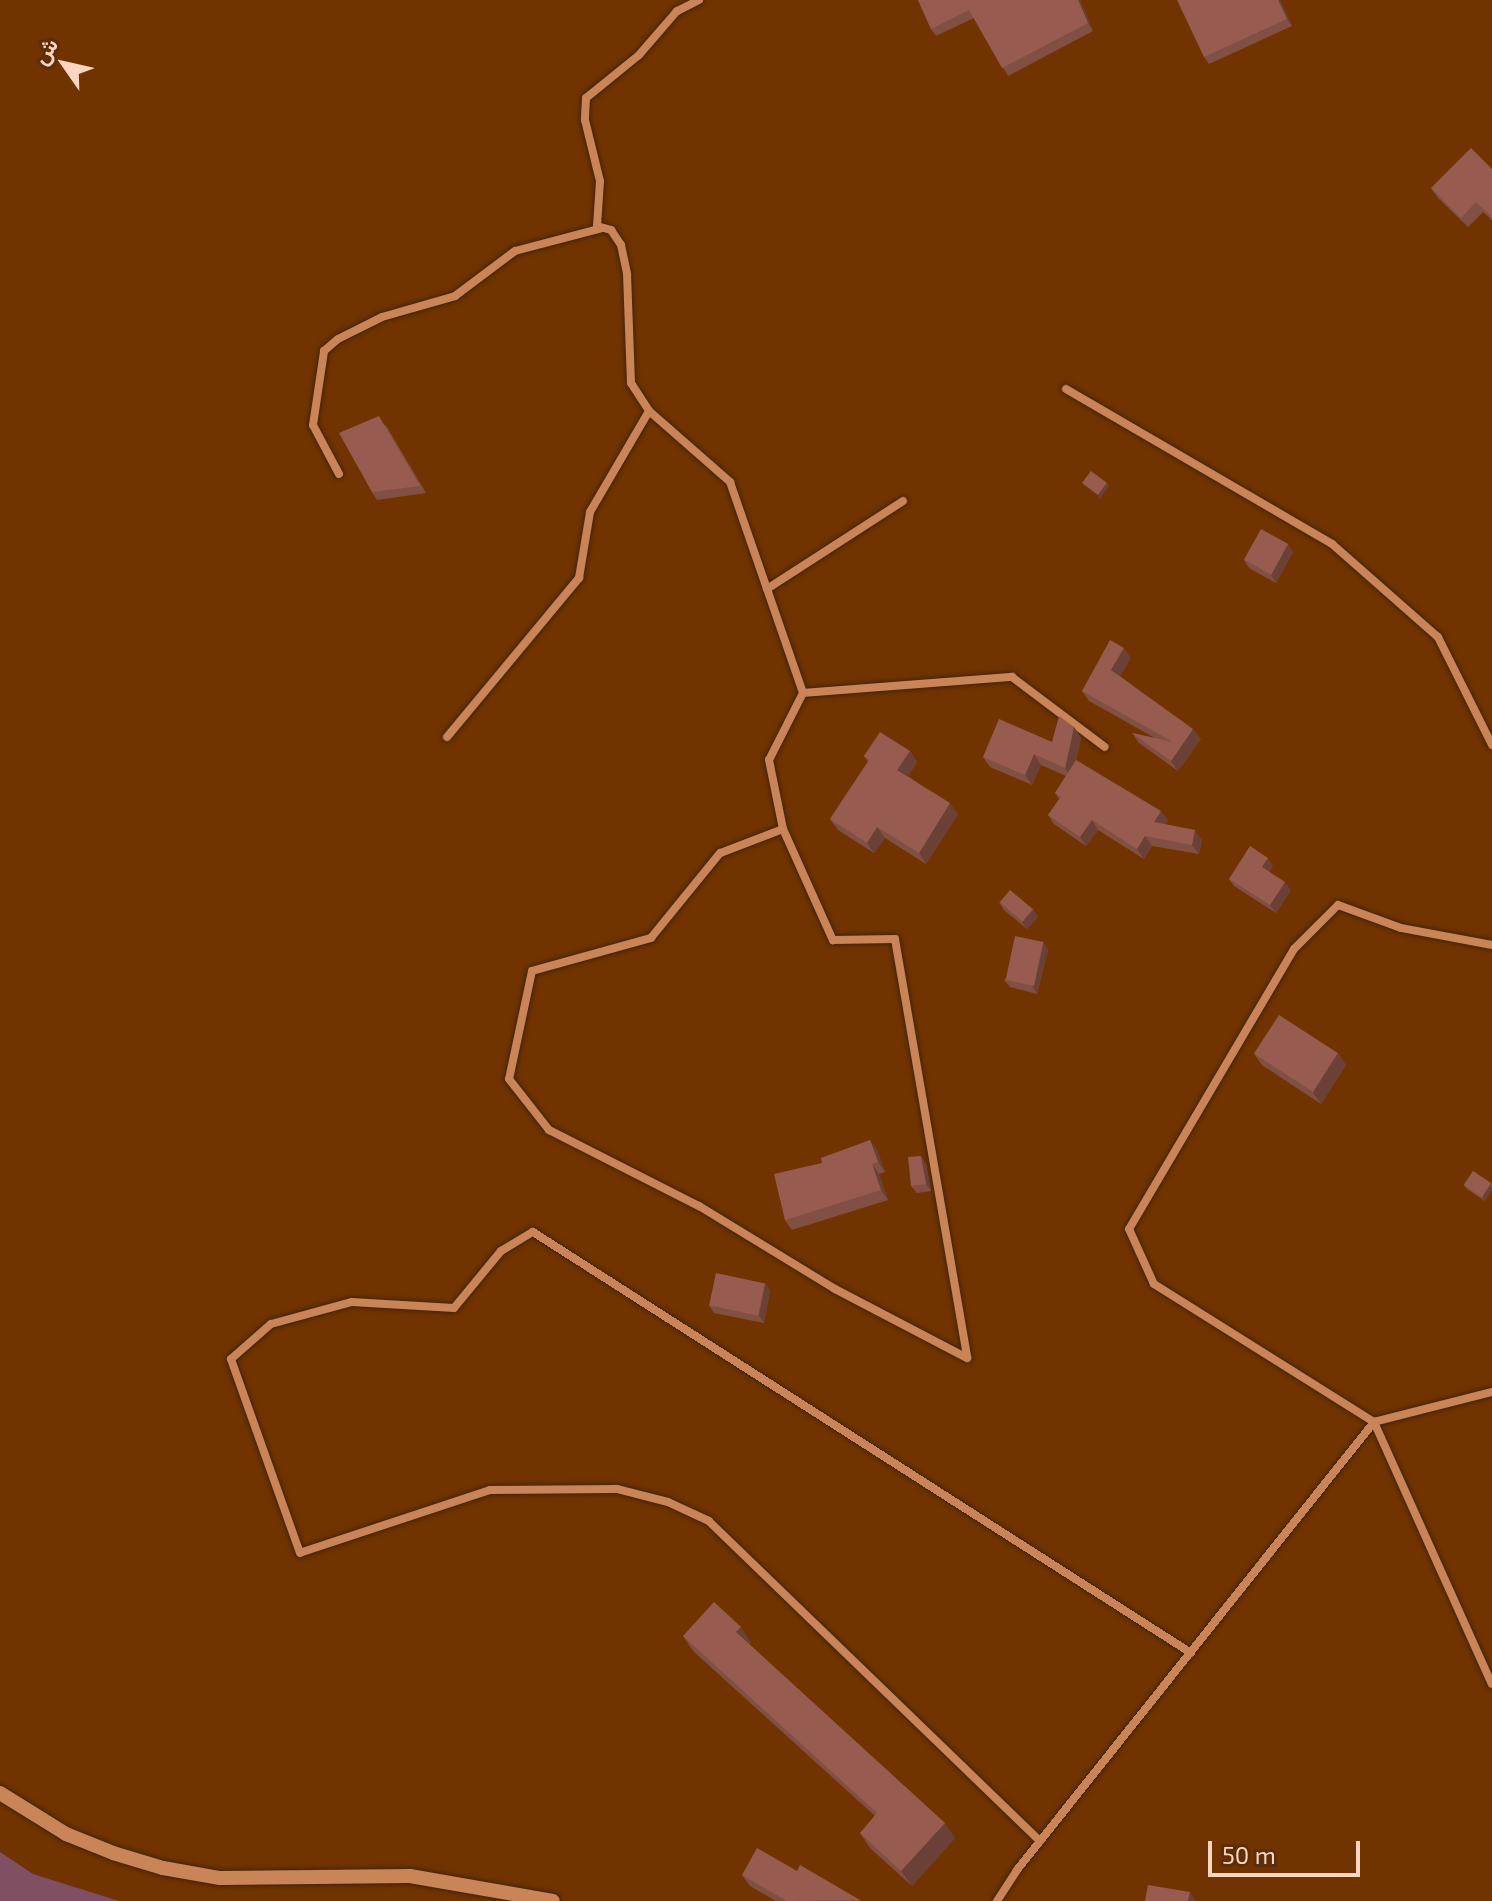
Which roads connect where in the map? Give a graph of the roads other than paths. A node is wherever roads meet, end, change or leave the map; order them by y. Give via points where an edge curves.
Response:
1 (699, 0) edge
2 (602, 228) junction
3 (1066, 389) dead end
4 (649, 411) junction
5 (339, 474) dead end
6 (903, 501) dead end
7 (767, 589) junction
8 (803, 693) junction
9 (447, 737) dead end
10 (1492, 745) edge
11 (1105, 747) dead end
12 (783, 829) junction
13 (1492, 945) edge
14 (1492, 1392) edge
15 (1374, 1422) junction
16 (1191, 1653) junction
17 (1492, 1684) edge
18 (0, 1793) edge
19 (1040, 1841) junction
20 (553, 1901) edge
21 (997, 1901) edge

1 - 2 street via 677,11 639,55 586,98 585,120 600,181 597,226
2 - 4 street via 611,230 621,245 631,383
2 - 5 street via 515,251 455,296 382,317 324,351 313,425
3 - 10 street via 1332,544 1438,637
4 - 7 street via 730,482
4 - 9 street via 590,512 579,578
6 - 7 street
7 - 8 street
8 - 11 street via 1012,677
8 - 12 street via 769,760
12 - 12 street via 833,940 895,939 967,1358 835,1289 699,1206 549,1130 509,1079 532,971 651,938 720,853
13 - 15 street via 1401,928 1338,905 1294,949 1129,1229 1154,1284
14 - 15 street
15 - 16 street
15 - 17 street
16 - 19 street
16 - 19 street via 533,1232 501,1251 454,1308 352,1302 271,1324 231,1359 300,1553 490,1490 617,1489 668,1502 709,1521
18 - 20 street via 66,1834 177,1870 220,1878 410,1876
19 - 21 street

